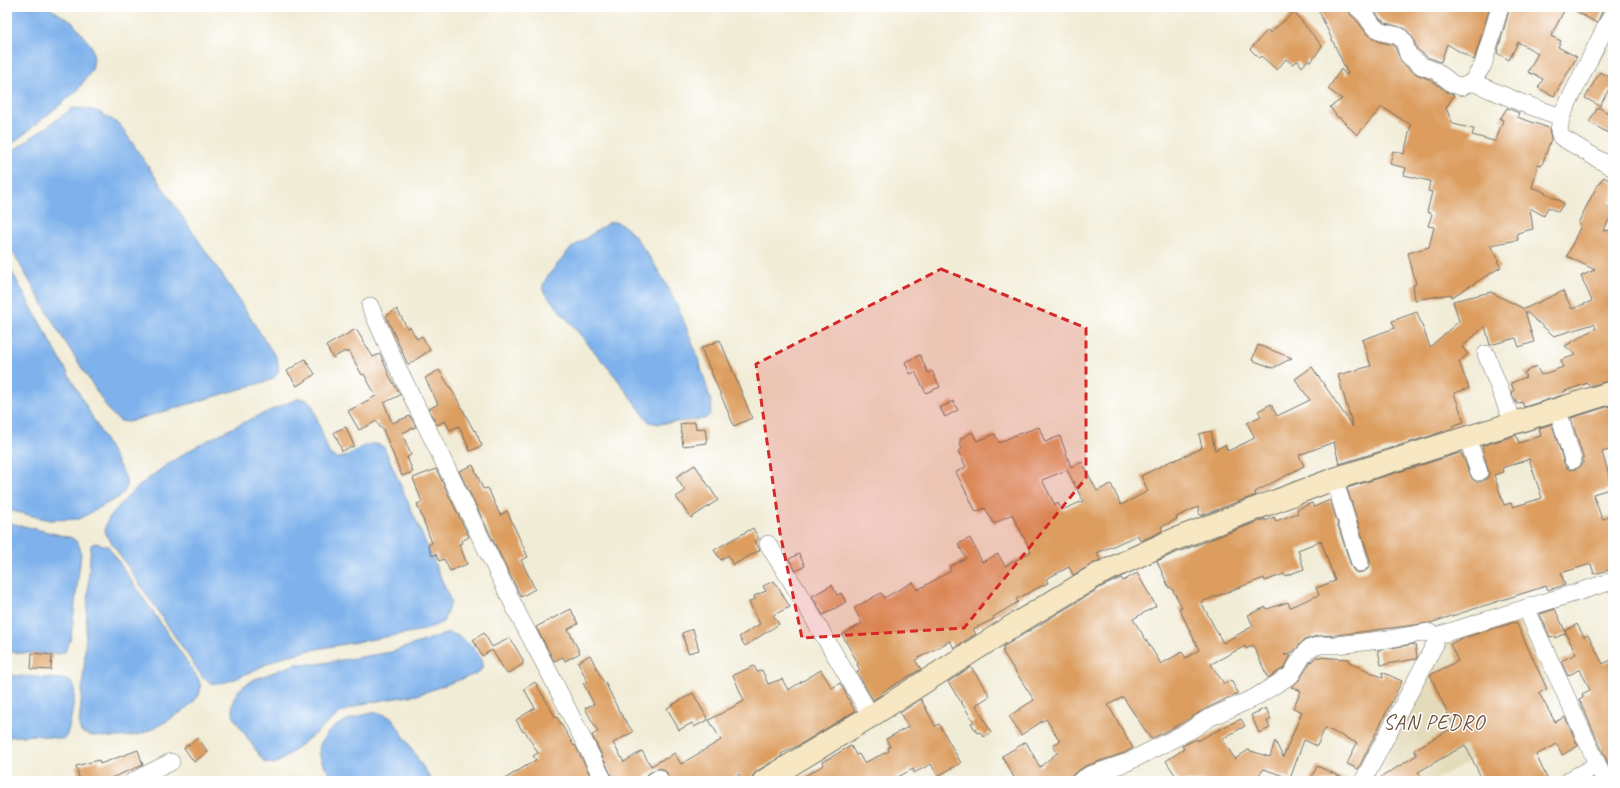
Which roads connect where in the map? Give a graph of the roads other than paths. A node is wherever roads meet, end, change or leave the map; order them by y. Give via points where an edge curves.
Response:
1 (1357, 7) edge
2 (1500, 7) edge
3 (1613, 12) edge
4 (1472, 82) junction
5 (1561, 116) junction
6 (1613, 168) edge
7 (370, 306) dead end
8 (1486, 354) dead end
9 (1613, 392) edge
10 (1557, 408) junction
11 (1513, 422) junction
12 (1467, 437) junction
13 (1573, 460) dead end
14 (1479, 472) dead end
15 (1334, 479) junction
16 (768, 544) dead end
17 (1360, 563) dead end
18 (1613, 581) edge
19 (1526, 608) junction
20 (1436, 636) junction
21 (871, 716) junction
22 (171, 762) dead end
23 (1597, 765) junction
24 (133, 781) edge
25 (604, 781) edge
26 (764, 781) edge
27 (1080, 781) edge
28 (1363, 781) edge
29 (1568, 781) edge
30 (1605, 781) edge

1 - 4 street via 1366,14 1373,26 1382,32 1399,36 1404,41 1408,55 1422,66 1436,71 1453,84 1462,87
2 - 4 street via 1483,65
3 - 5 street
4 - 5 street
5 - 6 street via 1561,137
7 - 25 street via 397,367 519,616
8 - 11 street
9 - 10 street
10 - 11 street
10 - 13 street
11 - 12 street
12 - 14 street
12 - 15 street
15 - 17 street
15 - 21 street via 1173,540 1097,575
16 - 21 street
18 - 19 street
19 - 20 street
19 - 23 street
20 - 27 street via 1428,632 1389,639 1320,645 1308,649 1291,676 1254,698 1209,718 1128,762
20 - 28 street via 1435,644
21 - 26 street
22 - 24 street
23 - 29 street
23 - 30 street

